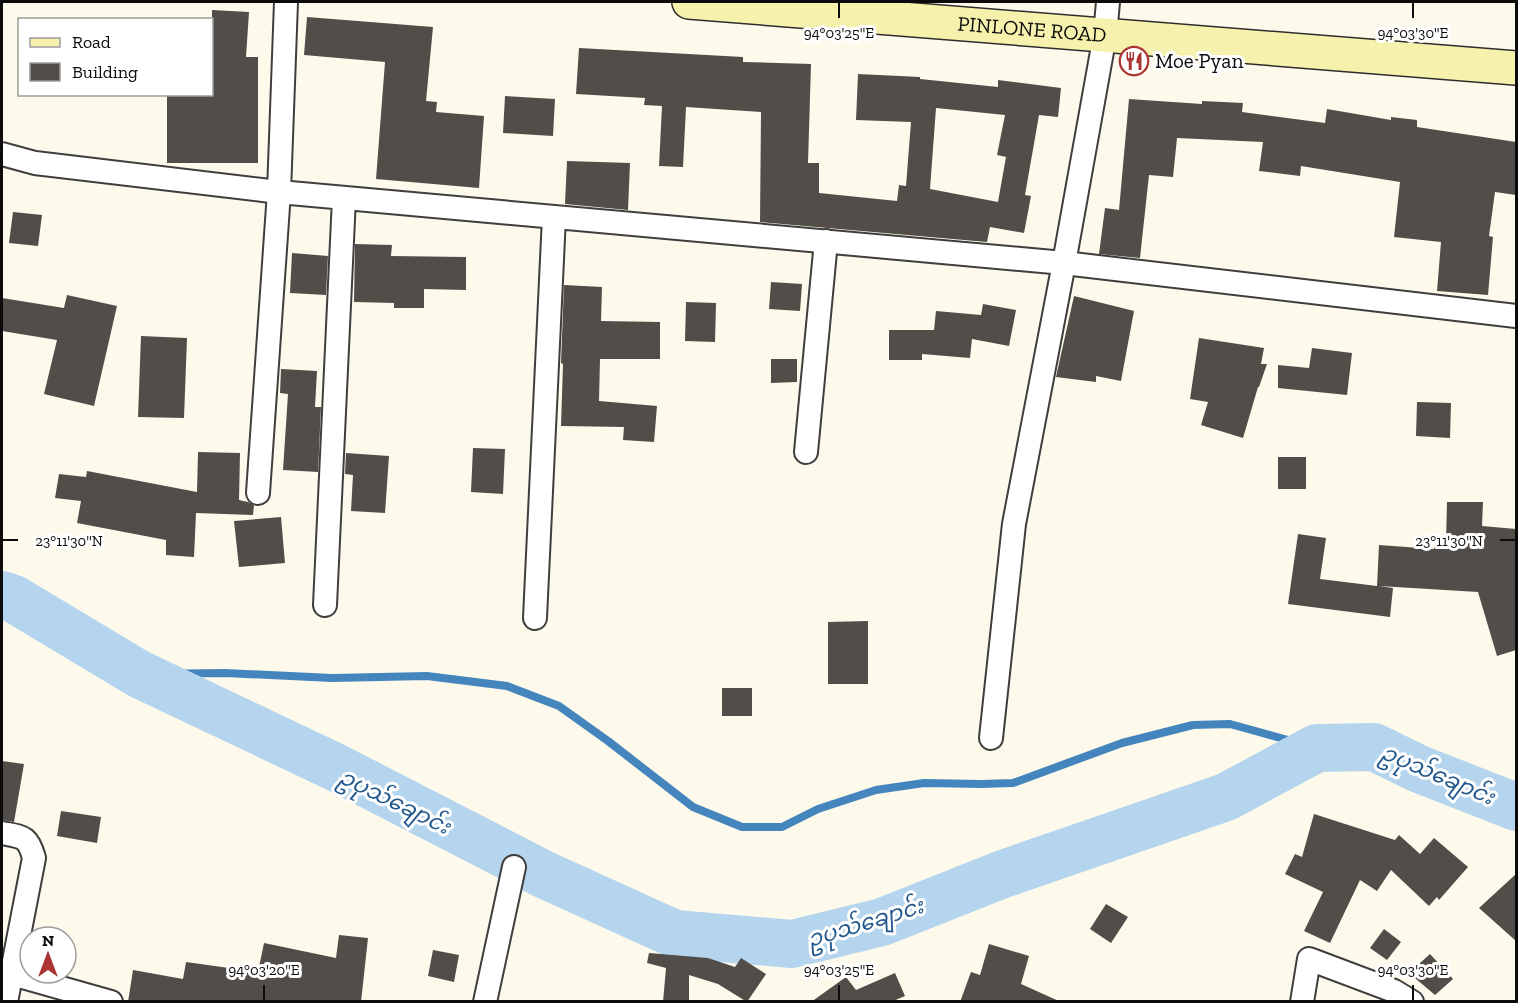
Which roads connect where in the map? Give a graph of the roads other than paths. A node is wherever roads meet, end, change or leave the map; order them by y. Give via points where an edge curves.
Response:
1 (286, 2) edge
2 (689, 2) edge
3 (1108, 2) edge
4 (834, 7) edge
5 (1105, 35) junction
6 (1516, 68) edge
7 (2, 154) edge
8 (279, 192) junction
9 (345, 198) junction
10 (554, 217) junction
11 (826, 241) junction
12 (1064, 263) junction
13 (1516, 316) edge
14 (807, 452) dead end
15 (258, 493) dead end
16 (325, 605) dead end
17 (535, 618) dead end
18 (991, 738) dead end
19 (2, 833) edge
20 (514, 867) dead end
21 (12, 974) junction
22 (6, 1002) edge
23 (111, 1002) edge
24 (485, 1002) edge
25 (1302, 1002) edge
26 (1412, 1002) edge

1 - 8 street
2 - 4 street, PINLONE ROAD
3 - 5 street
4 - 5 street, PINLONE ROAD
5 - 6 street, PINLONE ROAD
5 - 12 street
7 - 8 street via 35,163
8 - 9 street
8 - 15 street
9 - 10 street
9 - 16 street
10 - 11 street
10 - 17 street
11 - 12 street
11 - 14 street
12 - 13 street
12 - 18 street via 1014,524
19 - 21 street via 30,844 34,858
20 - 24 street
21 - 22 street
21 - 23 street
25 - 26 street via 1309,958 1394,991

